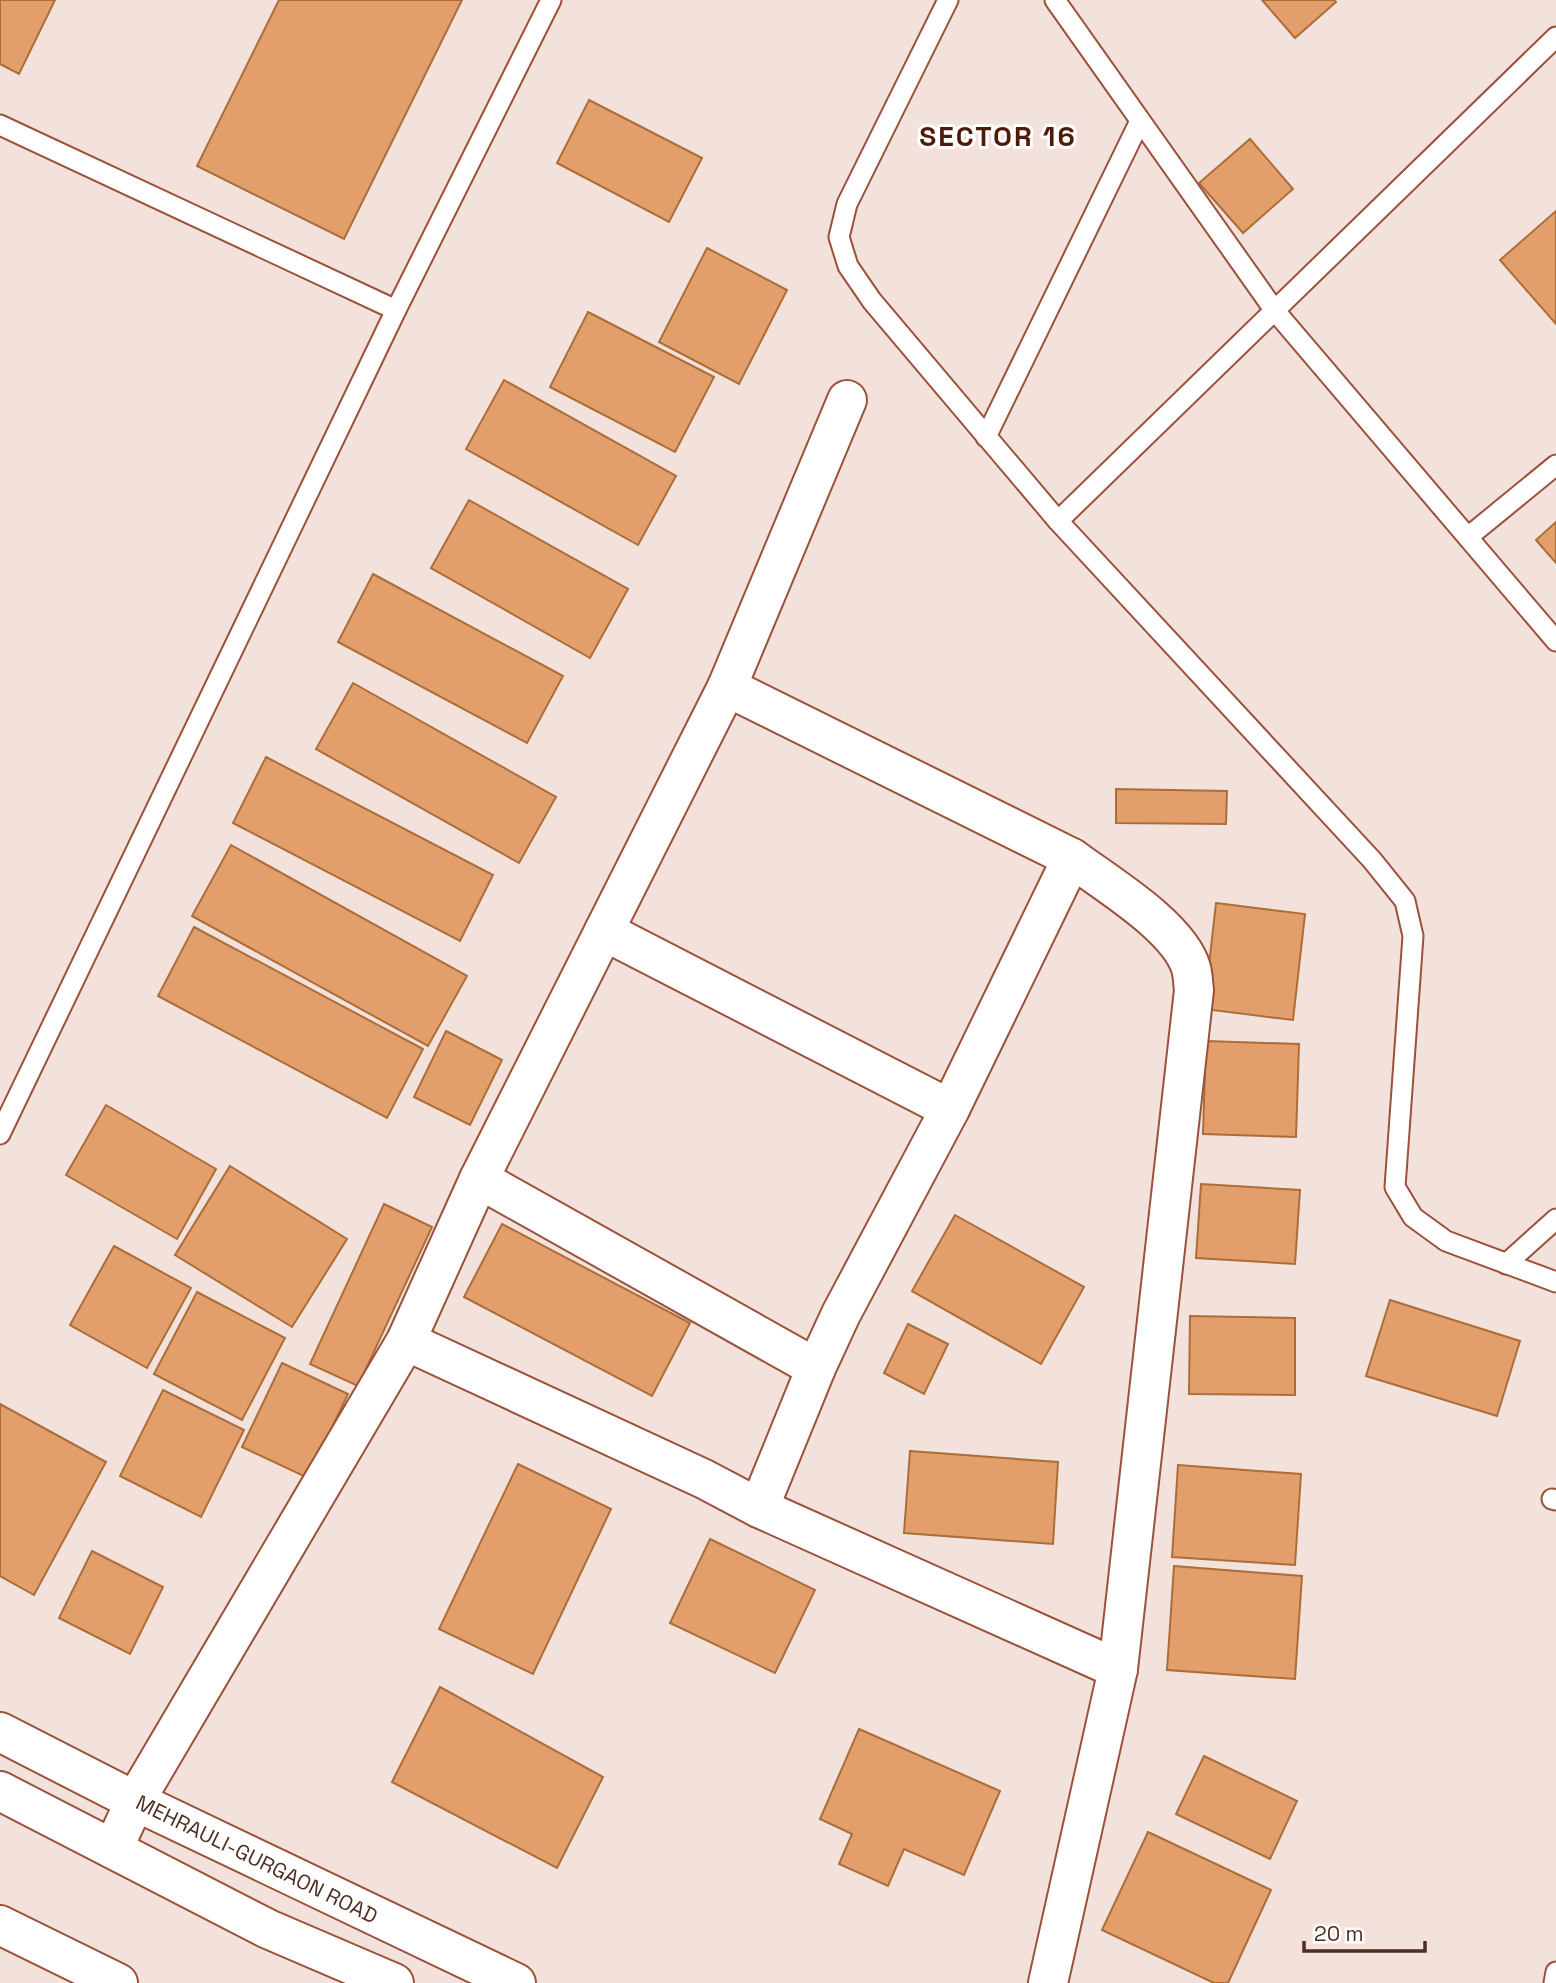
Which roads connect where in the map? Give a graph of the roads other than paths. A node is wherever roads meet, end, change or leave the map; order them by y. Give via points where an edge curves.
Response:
1 (551, 0) edge
2 (948, 0) edge
3 (1055, 0) edge
4 (1556, 37) edge
5 (1140, 121) junction
6 (0, 125) edge
7 (396, 310) junction
8 (1275, 312) junction
9 (847, 400) dead end
10 (986, 437) junction
11 (1556, 465) edge
12 (1059, 521) junction
13 (1468, 537) junction
14 (1556, 641) edge
15 (727, 687) junction
16 (1073, 859) junction
17 (604, 931) junction
18 (8, 1100) edge
19 (950, 1109) junction
20 (0, 1134) edge
21 (479, 1180) junction
22 (1556, 1220) edge
23 (1506, 1264) junction
24 (1556, 1282) edge
25 (405, 1341) junction
26 (816, 1368) junction
27 (759, 1508) junction
28 (1118, 1670) junction
29 (0, 1732) edge
30 (0, 1791) edge
31 (135, 1801) junction
32 (113, 1849) junction
33 (0, 1925) edge
34 (1556, 1972) edge
35 (118, 1983) edge
36 (394, 1983) edge
37 (516, 1983) edge
38 (1048, 1983) edge
39 (1554, 1983) edge

1 - 7 lane
2 - 10 lane via 847,204 839,237 848,266 872,301
3 - 5 lane
4 - 8 lane
5 - 8 lane
5 - 10 lane
6 - 7 lane
7 - 18 lane
8 - 12 lane
8 - 13 lane
9 - 15 street
10 - 12 lane
11 - 13 lane
12 - 23 lane via 1405,901 1413,936 1395,1187 1413,1217 1446,1241
13 - 14 lane
15 - 16 street
15 - 17 street
16 - 19 street
16 - 28 street via 1160,923 1191,968 1194,990
17 - 19 street
17 - 21 street
18 - 20 lane
19 - 26 street
21 - 25 street
21 - 26 street
22 - 23 lane
23 - 24 lane
25 - 27 street
25 - 31 street
26 - 27 street
27 - 28 street
28 - 38 street
29 - 31 street, MEHRAULI-GURGAON ROAD
30 - 32 street
31 - 32 street
31 - 37 street, MEHRAULI-GURGAON ROAD
32 - 36 street via 268,1928
33 - 35 street
34 - 39 lane

